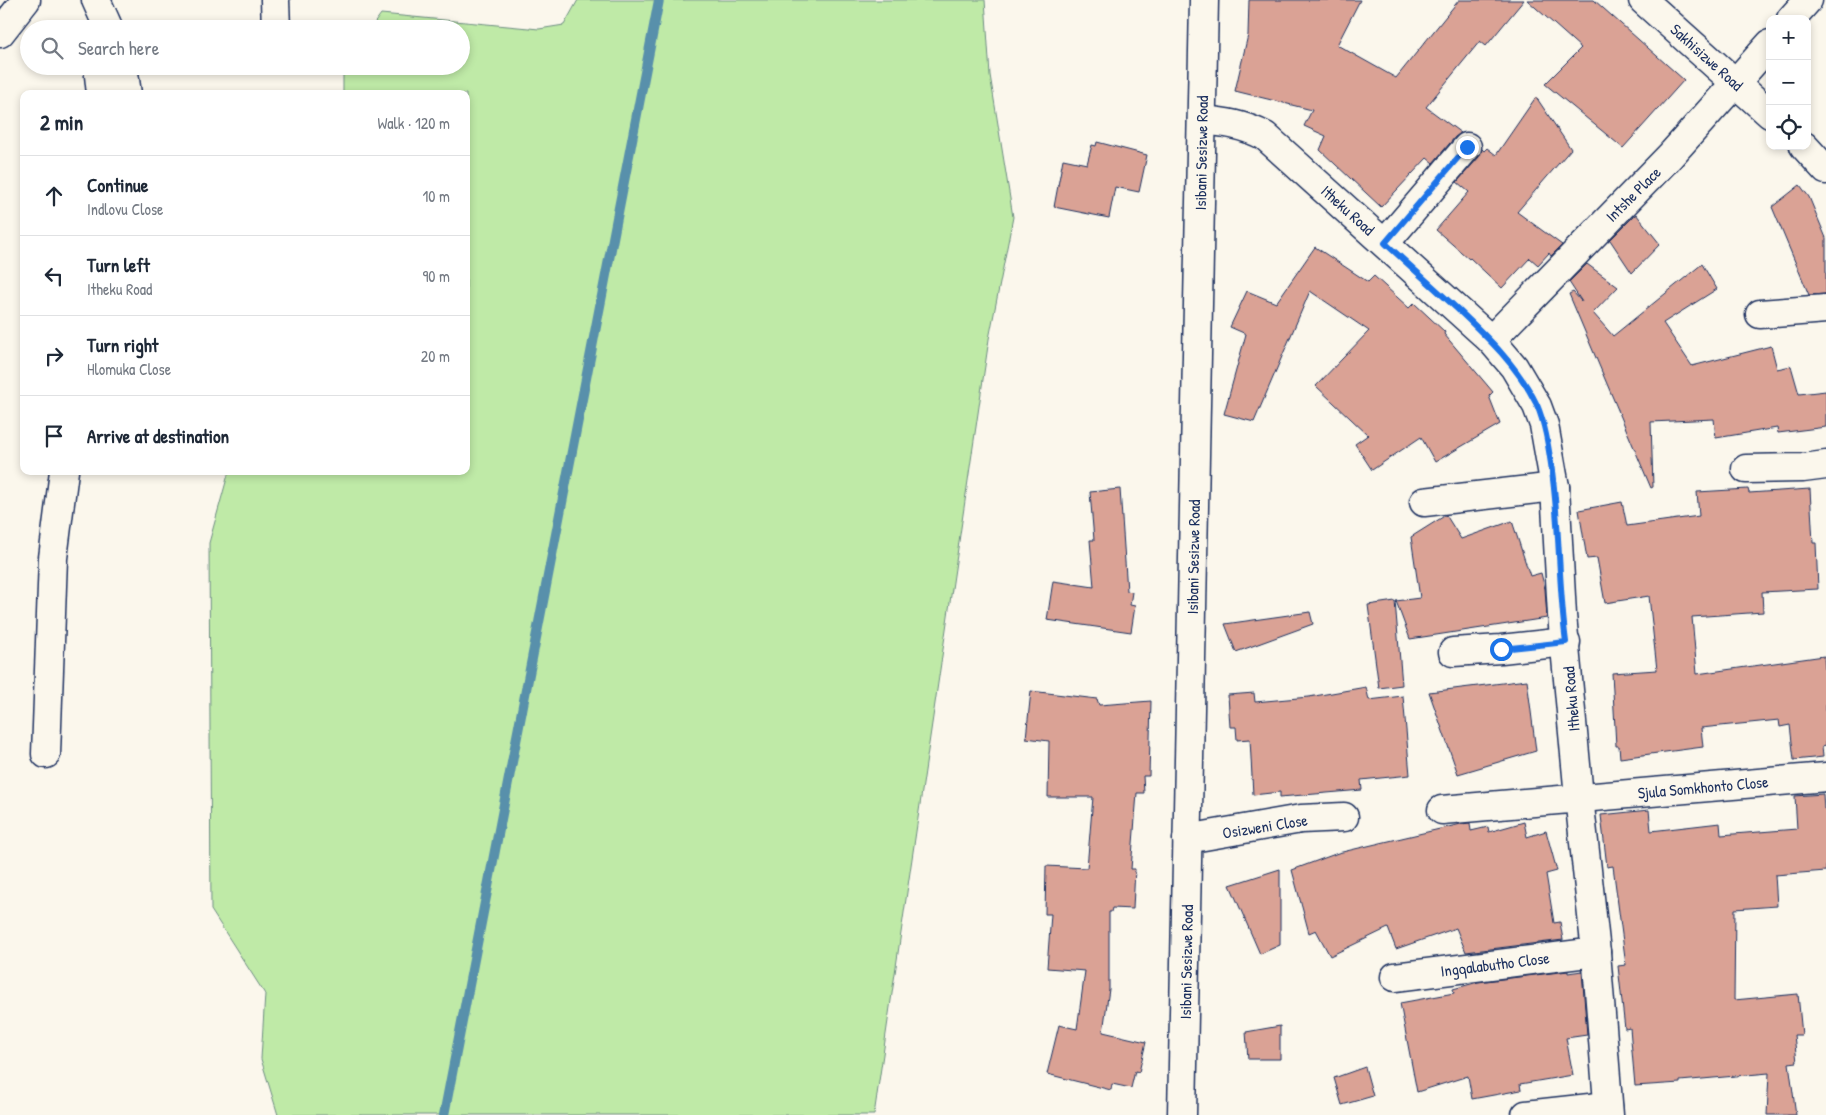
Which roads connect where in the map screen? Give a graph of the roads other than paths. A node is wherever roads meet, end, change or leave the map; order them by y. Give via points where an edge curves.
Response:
1 (85, 0) edge
2 (96, 0) edge
3 (275, 0) edge
4 (1204, 0) edge
5 (1643, 0) edge
6 (1808, 0) edge
7 (22, 1) edge
8 (1795, 15) edge
9 (92, 20) edge
10 (105, 20) edge
11 (276, 20) edge
12 (0, 33) edge
13 (1766, 49) edge
14 (99, 75) edge
15 (124, 75) edge
16 (1736, 83) junction
17 (101, 90) edge
18 (126, 90) edge
19 (1766, 110) edge
20 (1202, 120) junction
21 (1467, 147) dead end
22 (1808, 150) edge
23 (1826, 170) edge
24 (1385, 243) junction
25 (1826, 309) edge
26 (1760, 314) dead end
27 (1491, 340) junction
28 (1826, 465) edge
29 (1746, 469) dead end
30 (63, 475) edge
31 (1554, 487) junction
32 (1424, 502) dead end
33 (1566, 642) junction
34 (1453, 652) dead end
35 (46, 754) dead end
36 (1826, 777) edge
37 (1579, 797) junction
38 (1442, 810) dead end
39 (1344, 817) dead end
40 (1187, 839) junction
41 (1596, 952) junction
42 (1395, 977) dead end
43 (1609, 1111) edge
44 (1182, 1115) edge
45 (1526, 1115) edge

1 - 9 street
2 - 10 street
3 - 11 street
4 - 20 street, Isibani Sesizwe Road
5 - 16 street, Sakhisizwe Road
6 - 8 street
7 - 12 street
13 - 16 street, Intshe Place
14 - 17 street
15 - 18 street
16 - 19 street, Sakhisizwe Road
16 - 27 street, Intshe Place via 1670,156
20 - 24 street, Itheku Road via 1235,124 1265,136
20 - 40 street, Isibani Sesizwe Road
21 - 24 street
22 - 23 street
24 - 27 street, Itheku Road
25 - 26 street
27 - 31 street, Itheku Road via 1514,367 1537,406 1544,425
28 - 29 street
30 - 35 street via 53,558
31 - 32 street
31 - 33 street, Itheku Road
33 - 34 street
33 - 37 street, Itheku Road
36 - 37 street, Sjula Somkhonto Close
37 - 38 street
37 - 41 street, Itheku Road
39 - 40 street, Osizweni Close via 1301,819
40 - 44 street, Isibani Sesizwe Road
41 - 42 street, Ingqalabutho Close
41 - 43 street, Itheku Road
43 - 45 street

